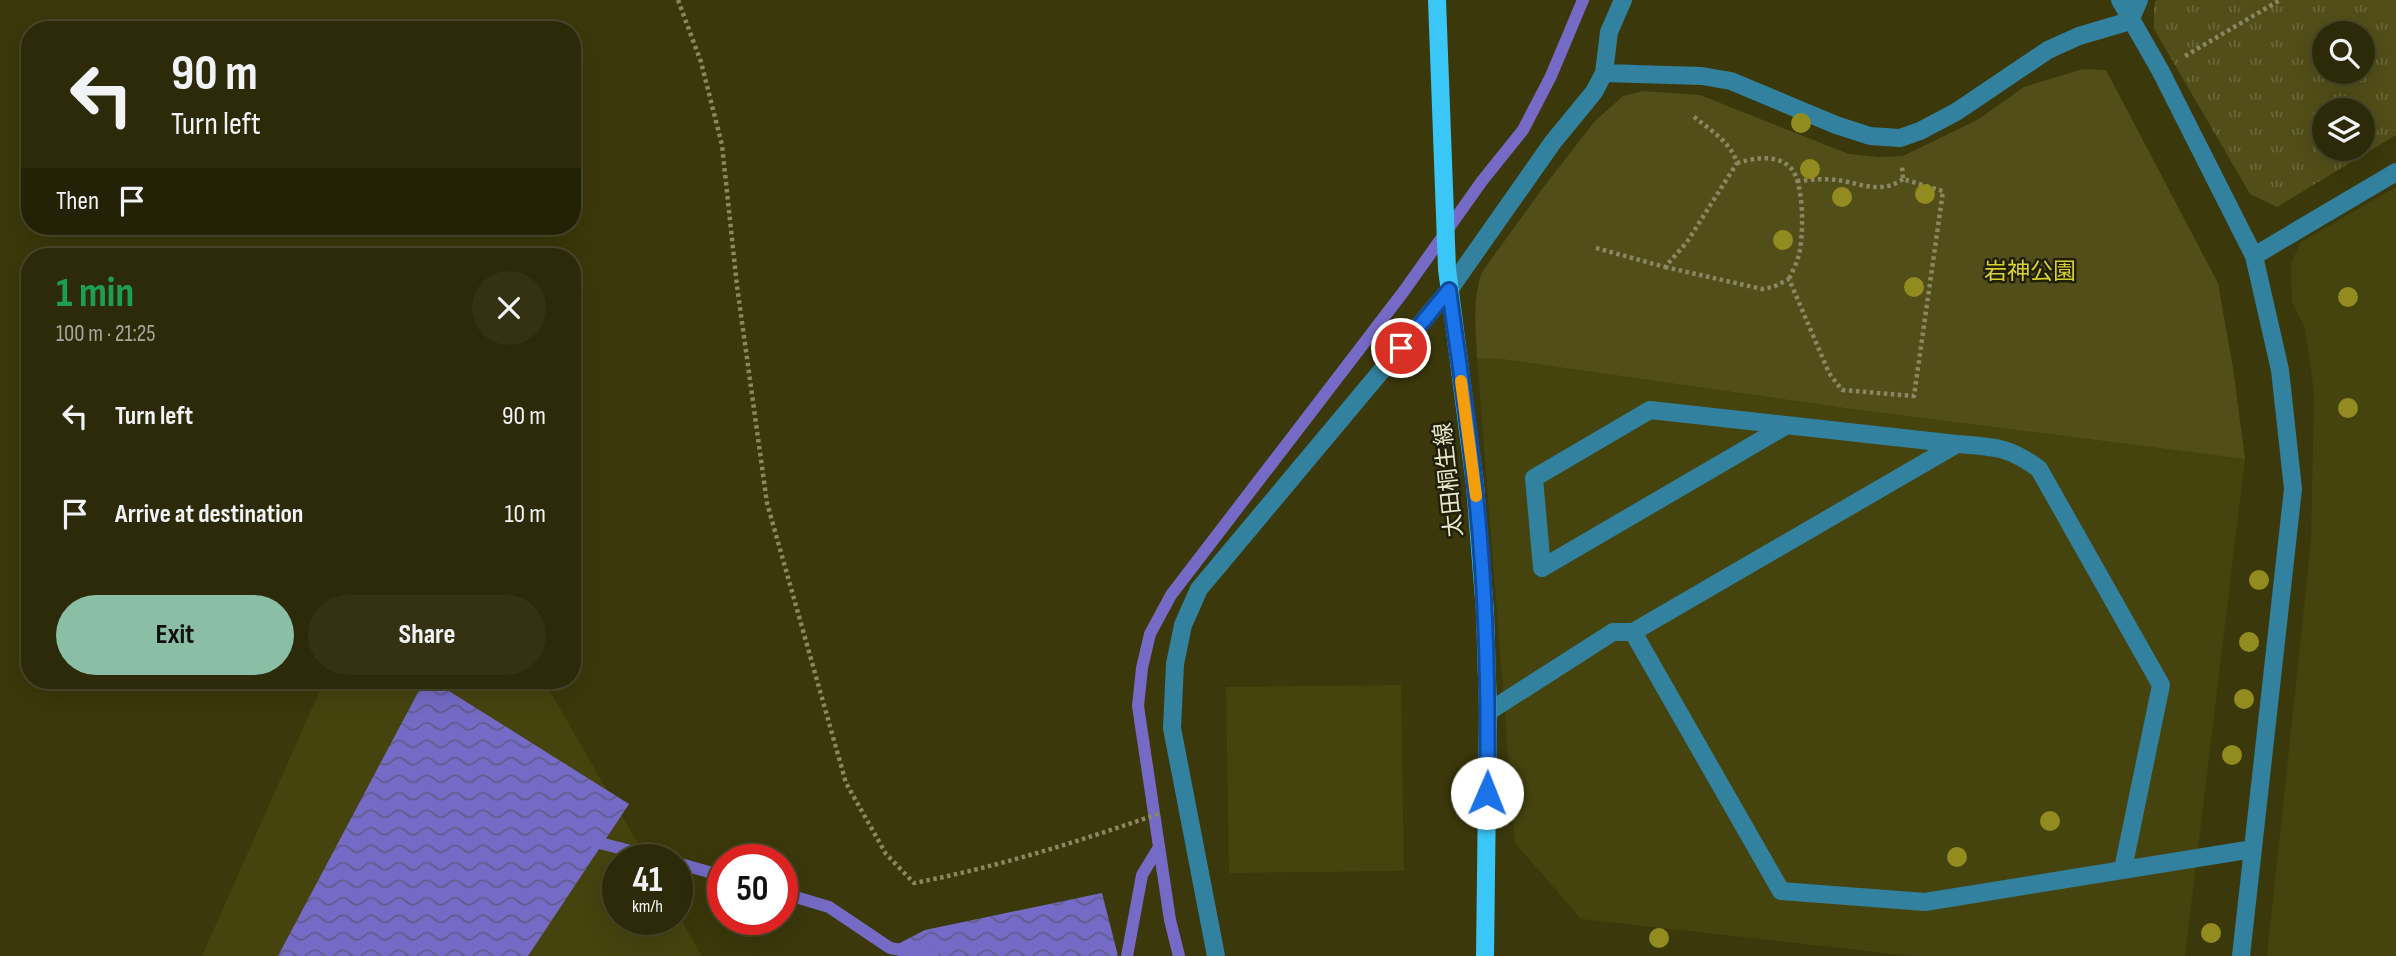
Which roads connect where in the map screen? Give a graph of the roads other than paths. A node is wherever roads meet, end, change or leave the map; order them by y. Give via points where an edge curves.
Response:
1 (1437, 0) edge
2 (1623, 0) edge
3 (2120, 0) edge
4 (2139, 0) edge
5 (2130, 21) junction
6 (1604, 73) junction
7 (2396, 172) edge
8 (2254, 256) junction
9 (1449, 290) junction
10 (1787, 425) junction
11 (1957, 444) junction
12 (1633, 632) junction
13 (1488, 712) junction
14 (2253, 849) junction
15 (2123, 869) junction
16 (1216, 956) edge
17 (1485, 956) edge
18 (2241, 956) edge

1 - 9 main road, 太田桐生線
2 - 6 street via 1609,32
3 - 5 street
4 - 5 street
5 - 6 street via 2048,50 1956,112 1900,138 1870,136 1836,125 1731,81
5 - 8 street via 2160,70
6 - 9 street
7 - 8 street
8 - 14 street via 2280,370 2292,489
9 - 13 main road, 太田桐生線 via 1475,485
9 - 16 street via 1199,589 1183,625 1175,664 1172,728
10 - 10 street via 1650,410 1534,478 1542,568
10 - 11 street
11 - 12 street
11 - 15 street via 2019,454 2039,469 2161,685
12 - 13 street via 1613,632
12 - 15 street via 1781,891 1925,902
13 - 17 main road, 太田桐生線
14 - 15 street
14 - 18 street

